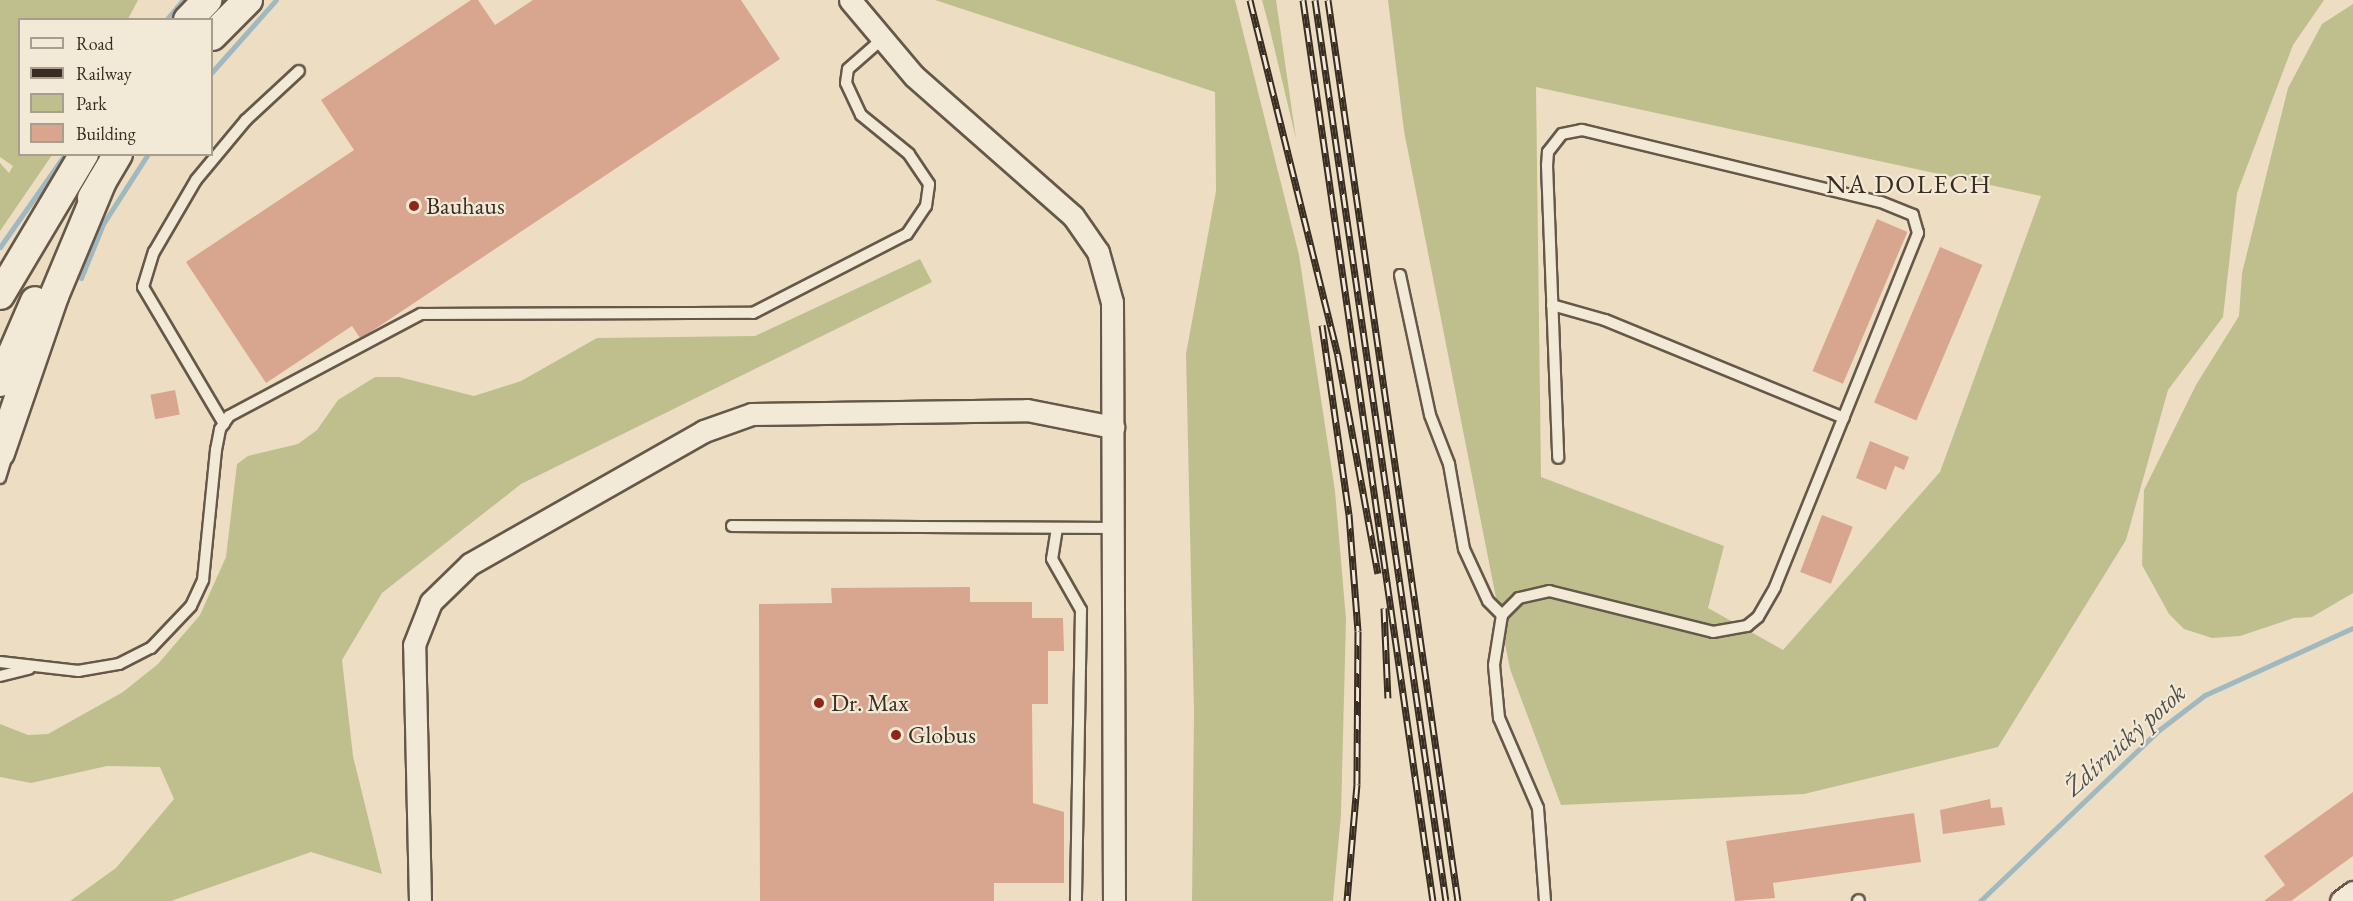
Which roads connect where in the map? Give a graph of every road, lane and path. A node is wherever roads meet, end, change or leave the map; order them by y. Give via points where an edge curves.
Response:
1 (207, 0) edge
2 (248, 0) edge
3 (850, 0) edge
4 (190, 18) edge
5 (213, 35) edge
6 (881, 40) junction
7 (299, 71) dead end
8 (83, 156) edge
9 (117, 156) edge
10 (102, 181) junction
11 (51, 210) junction
12 (1400, 275) dead end
13 (0, 295) edge
14 (54, 296) junction
15 (1552, 305) junction
16 (0, 310) edge
17 (0, 382) edge
18 (1844, 418) junction
19 (224, 424) junction
20 (1113, 428) junction
21 (0, 453) edge
22 (1558, 458) dead end
23 (0, 478) edge
24 (732, 526) dead end
25 (1057, 528) junction
26 (1112, 528) junction
27 (1502, 615) junction
28 (0, 662) edge
29 (38, 666) junction
30 (0, 676) edge
31 (2353, 892) edge
32 (420, 901) edge
33 (1076, 901) edge
34 (1113, 901) edge
35 (1545, 901) edge
36 (2341, 901) edge

1 - 4 main road
2 - 5 main road
3 - 6 street
6 - 19 lane via 848,69 850,98 861,115 909,154 929,184 926,206 916,225 894,243 753,313 421,314 230,416
6 - 20 street via 914,76 1073,216 1098,252 1112,302
7 - 19 lane via 246,120 196,180 154,252 143,287
8 - 11 main road
9 - 10 main road
10 - 14 main road
10 - 17 main road via 46,280
11 - 13 main road
11 - 16 main road
12 - 27 lane via 1430,414 1449,464 1464,549 1488,601
14 - 21 main road
14 - 23 lane
15 - 18 lane via 1605,320
15 - 18 lane via 1547,165 1554,141 1570,130 1905,209 1913,215 1918,233
15 - 22 lane
18 - 27 lane via 1775,587 1758,618 1747,626 1713,632 1548,591 1519,598
19 - 29 lane via 216,450 204,580 191,606 151,648 119,664 78,671
20 - 26 street
20 - 32 street via 1027,410 752,414 704,431 470,564 432,602 414,645
24 - 25 lane
25 - 26 lane
25 - 33 lane via 1052,559 1082,610
26 - 34 street
27 - 35 lane via 1494,665 1499,718 1538,808
28 - 29 lane
29 - 30 lane
31 - 36 street

